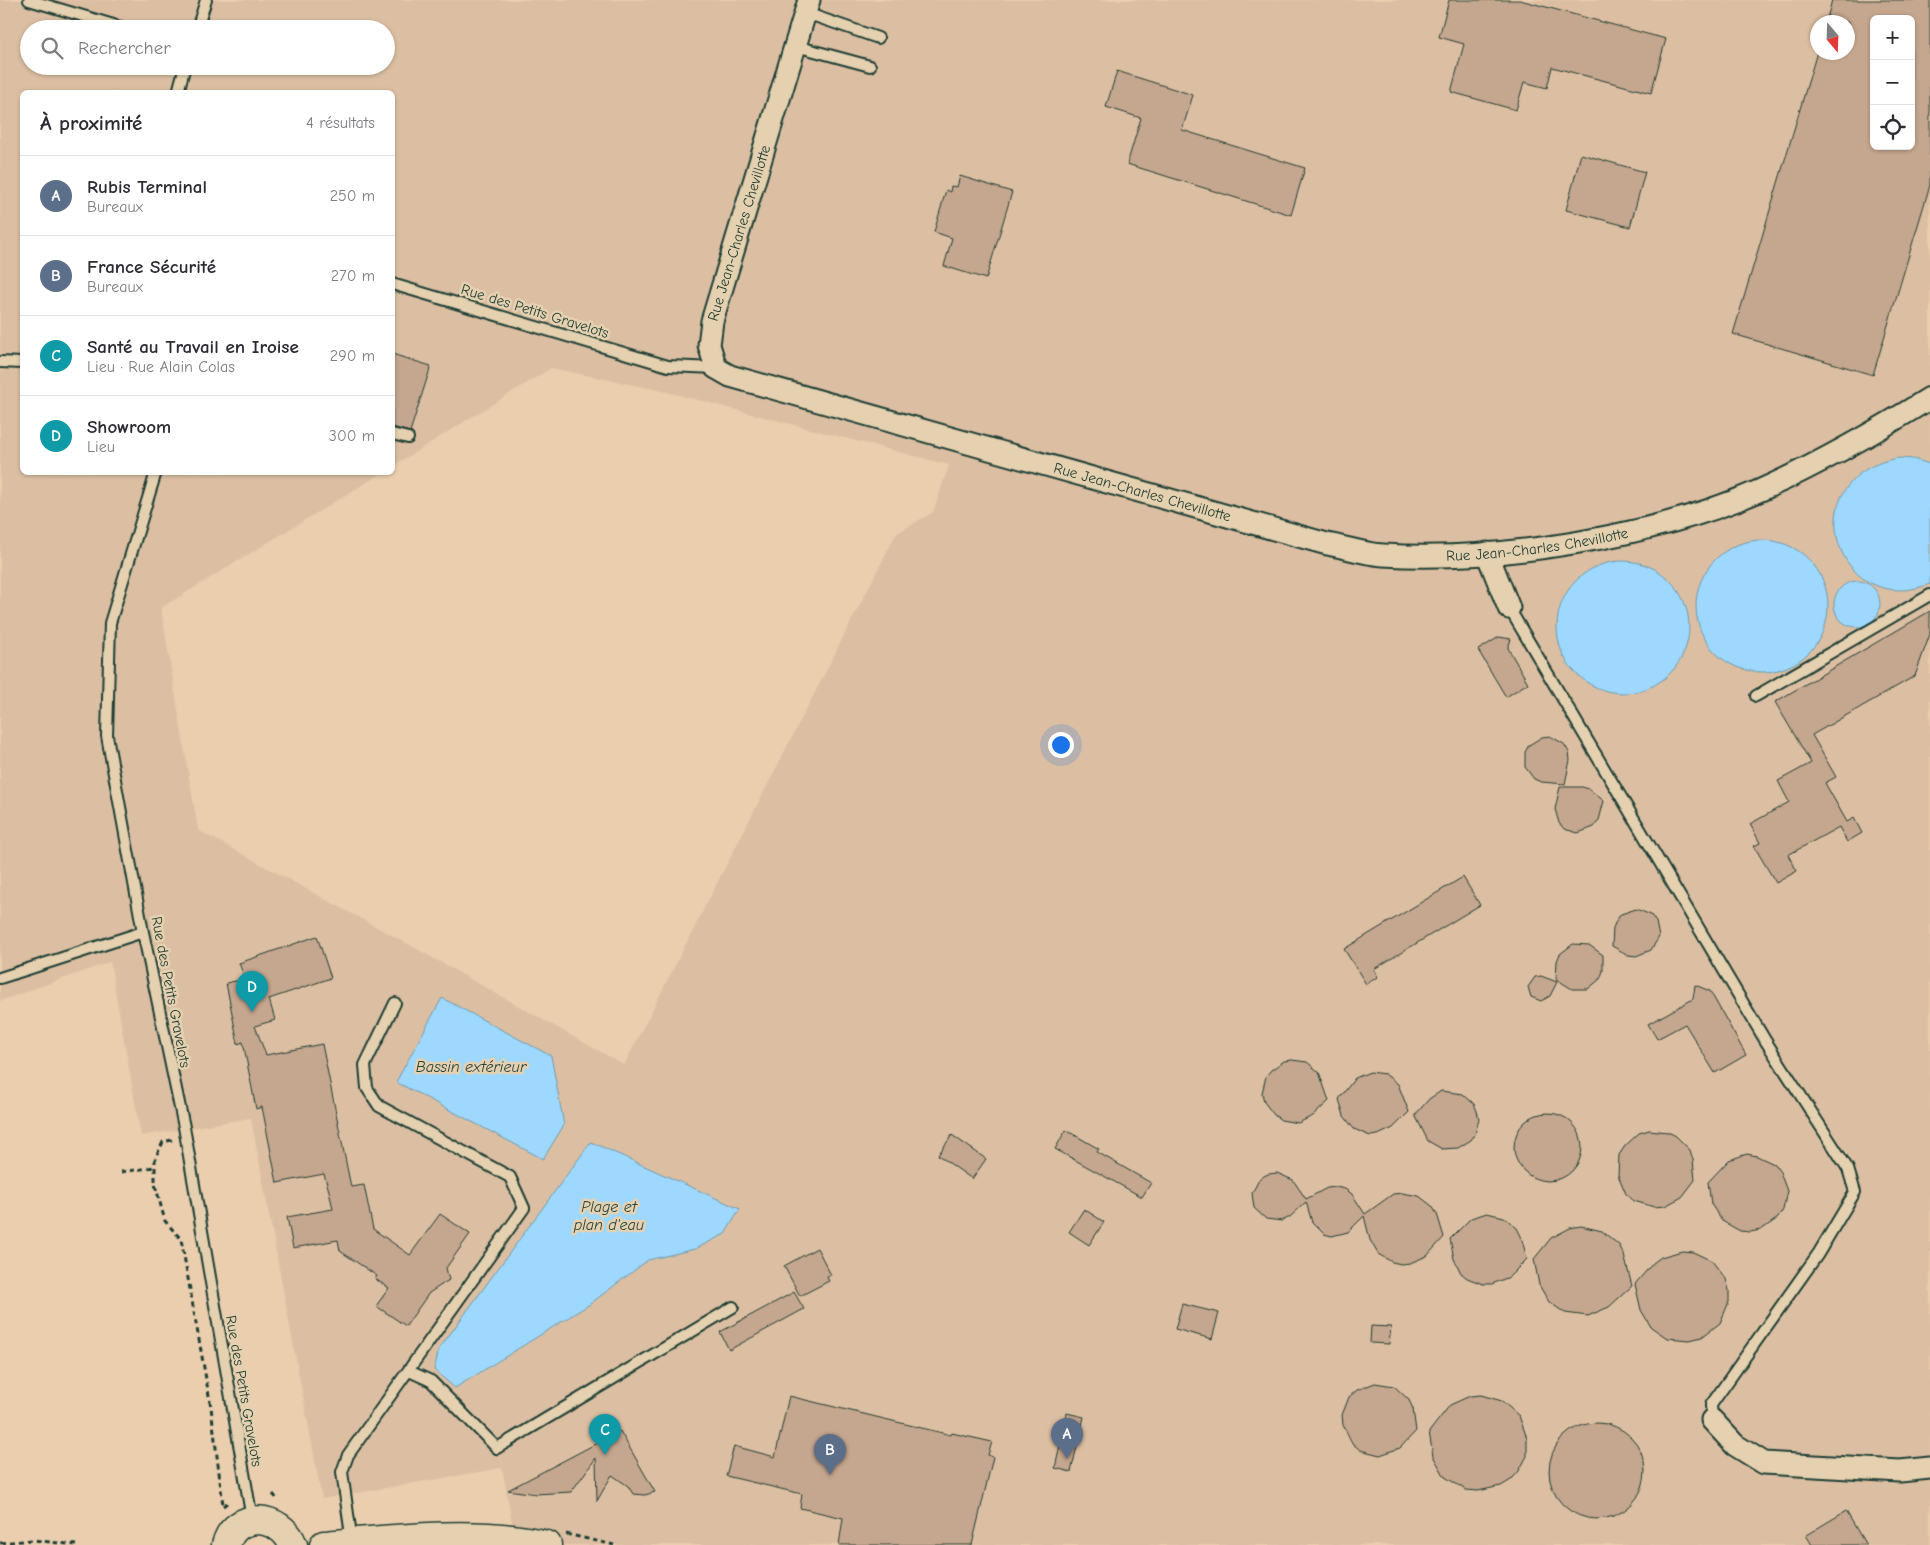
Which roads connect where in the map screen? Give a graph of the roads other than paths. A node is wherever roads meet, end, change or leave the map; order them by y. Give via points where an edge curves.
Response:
1 (29, 0) edge
2 (206, 0) edge
3 (808, 7) edge
4 (97, 20) edge
5 (200, 20) edge
6 (878, 38) dead end
7 (796, 46) junction
8 (870, 66) dead end
9 (183, 75) edge
10 (179, 90) edge
11 (395, 285) edge
12 (0, 362) edge
13 (20, 363) edge
14 (716, 368) junction
15 (1930, 398) edge
16 (395, 435) edge
17 (408, 438) dead end
18 (155, 475) edge
19 (1487, 553) junction
20 (1930, 595) edge
21 (1509, 608) joint
22 (1756, 696) dead end
23 (144, 932) junction
24 (0, 978) edge
25 (395, 1003) dead end
26 (733, 1307) dead end
27 (409, 1371) junction
28 (1712, 1420) joint
29 (1930, 1468) edge
30 (252, 1520) junction
31 (352, 1542) junction
32 (401, 1542) edge
33 (226, 1545) edge
34 (293, 1545) edge
35 (324, 1545) edge
36 (547, 1545) edge

1 - 4 lane
2 - 5 lane
3 - 6 lane
3 - 7 street, Rue Jean-Charles Chevillotte
7 - 8 lane
7 - 14 street, Rue Jean-Charles Chevillotte via 712,321 709,345
9 - 10 lane
11 - 14 lane, Rue des Petits Gravelots via 668,366
12 - 13 lane
14 - 19 street, Rue Jean-Charles Chevillotte via 739,379 1327,544 1381,555 1467,556
15 - 19 street, Rue Jean-Charles Chevillotte via 1818,464 1759,491 1690,516 1587,541
16 - 17 lane
18 - 23 lane, Rue des Petits Gravelots via 110,623 107,736
19 - 21 street
20 - 22 lane
21 - 28 lane via 1766,1040 1848,1169 1855,1192 1818,1254 1711,1405
23 - 24 lane
23 - 30 lane, Rue des Petits Gravelots via 185,1136
25 - 27 lane via 365,1065 367,1088 379,1106 510,1177 524,1208
26 - 27 lane via 497,1448 430,1381
27 - 31 lane via 348,1455 342,1472
28 - 29 street via 1735,1445 1764,1463 1900,1471
30 - 33 street via 232,1532
30 - 34 street via 274,1523 283,1529
31 - 32 street
31 - 35 street
32 - 36 street via 468,1538 516,1539

